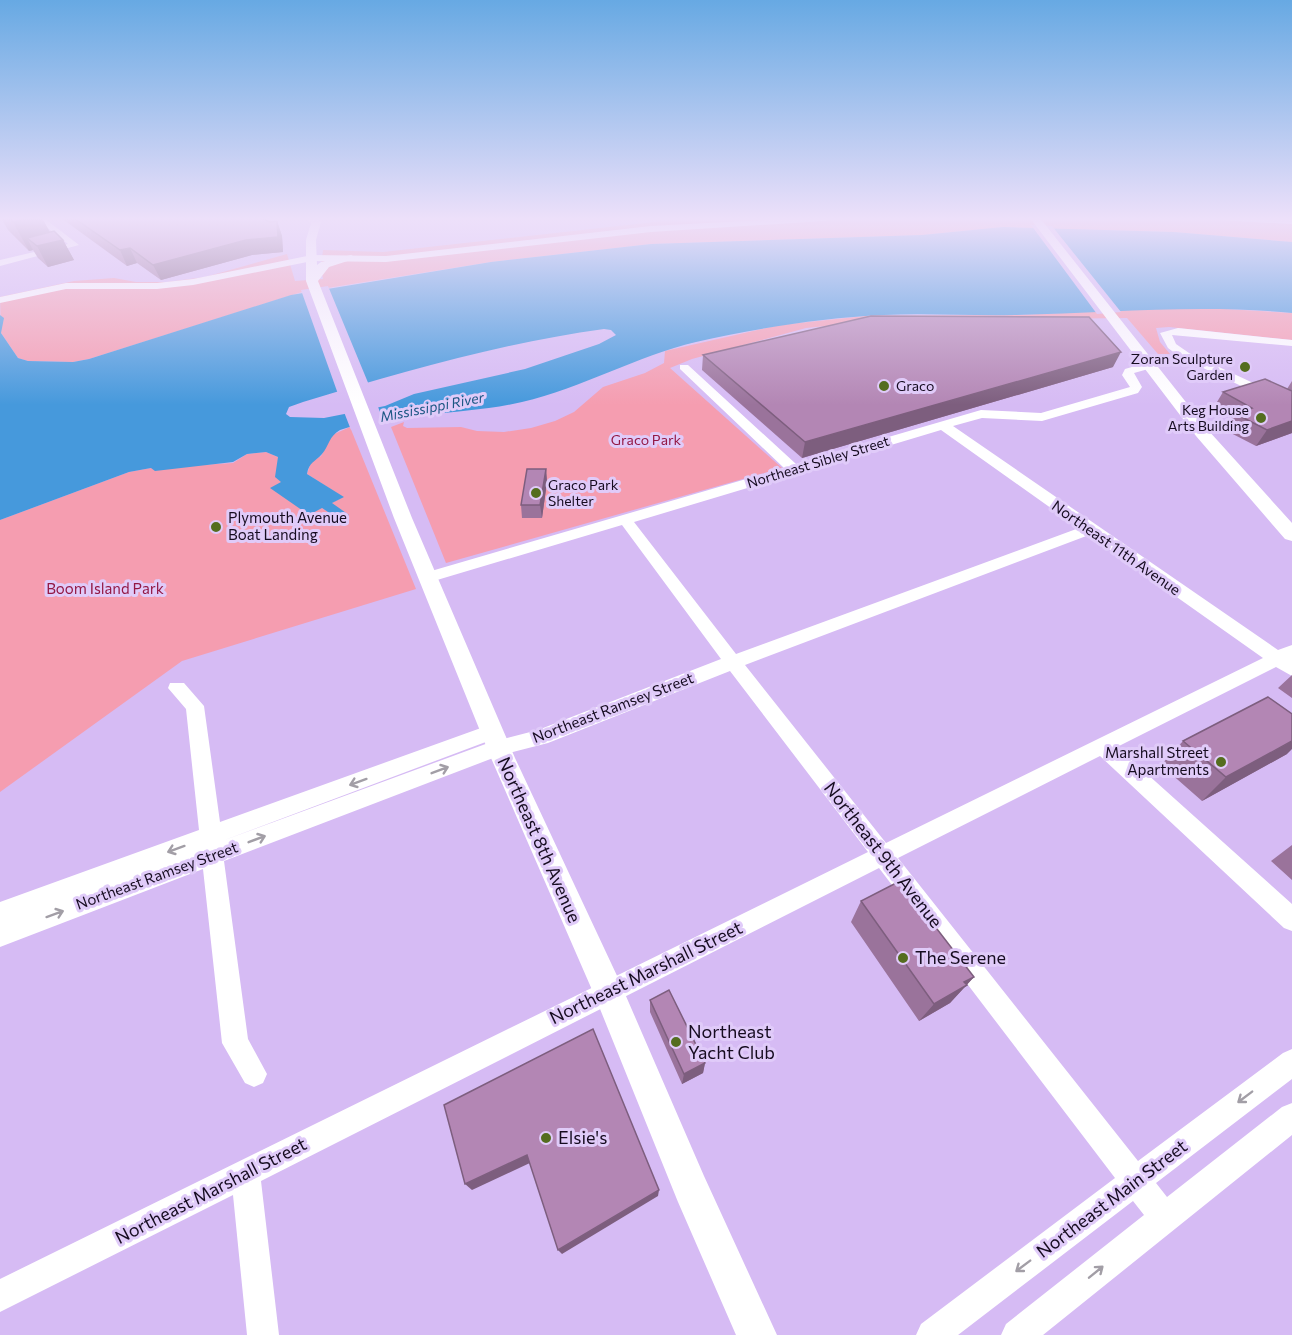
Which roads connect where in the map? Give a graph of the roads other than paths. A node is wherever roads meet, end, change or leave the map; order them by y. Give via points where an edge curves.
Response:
1 (202, 280) edge
2 (312, 280) edge
3 (1082, 280) edge
4 (0, 300) edge
5 (1292, 343) edge
6 (1185, 355) junction
7 (684, 368) dead end
8 (1292, 406) edge
9 (942, 425) junction
10 (793, 469) junction
11 (626, 520) junction
12 (1090, 529) junction
13 (1292, 535) edge
14 (427, 578) junction
15 (1287, 660) edge
16 (734, 662) junction
17 (177, 688) dead end
18 (495, 740) junction
19 (1103, 747) junction
20 (211, 847) junction
21 (884, 855) junction
22 (0, 913) edge
23 (1292, 920) edge
24 (0, 935) edge
25 (608, 992) junction
26 (1292, 1062) edge
27 (254, 1074) dead end
28 (1292, 1117) edge
29 (246, 1174) junction
30 (1136, 1181) junction
31 (1164, 1217) junction
32 (0, 1296) edge
33 (262, 1335) edge
34 (757, 1335) edge
35 (932, 1335) edge
36 (1017, 1335) edge

1 - 4 street via 168,285 60,287
2 - 14 main road, Northeast 8th Avenue
3 - 13 main road via 1228,466
5 - 6 street via 1178,331 1165,333 1172,346
6 - 8 street
6 - 9 street, Northeast Sibley Street via 1129,371 1134,390 1042,417 981,414
7 - 10 street
9 - 10 street, Northeast Sibley Street
9 - 12 street, Northeast 11th Avenue
10 - 11 street, Northeast Sibley Street
11 - 14 street, Northeast Sibley Street
11 - 16 street, Northeast 9th Avenue
12 - 15 street, Northeast 11th Avenue
12 - 16 street, Northeast Ramsey Street
14 - 18 main road, Northeast 8th Avenue
15 - 19 street, Northeast Marshall Street
16 - 18 street, Northeast Ramsey Street via 542,737
16 - 21 street, Northeast 9th Avenue
17 - 20 street via 195,706
18 - 20 street, Northeast Ramsey Street
18 - 25 main road, Northeast 8th Avenue
19 - 21 street, Northeast Marshall Street
19 - 23 street
20 -> 22 street, Northeast Ramsey Street
24 -> 20 street, Northeast Ramsey Street
20 - 27 street via 235,1043
21 - 25 street, Northeast Marshall Street
21 - 30 street, Northeast 9th Avenue
25 - 29 street, Northeast Marshall Street
25 - 34 main road, Northeast 8th Avenue
26 -> 30 street, Northeast Main Street
28 - 31 street
29 - 32 street, Northeast Marshall Street
29 - 33 street
30 - 31 street, Northeast 9th Avenue
30 -> 35 street, Northeast Main Street
36 -> 31 street

